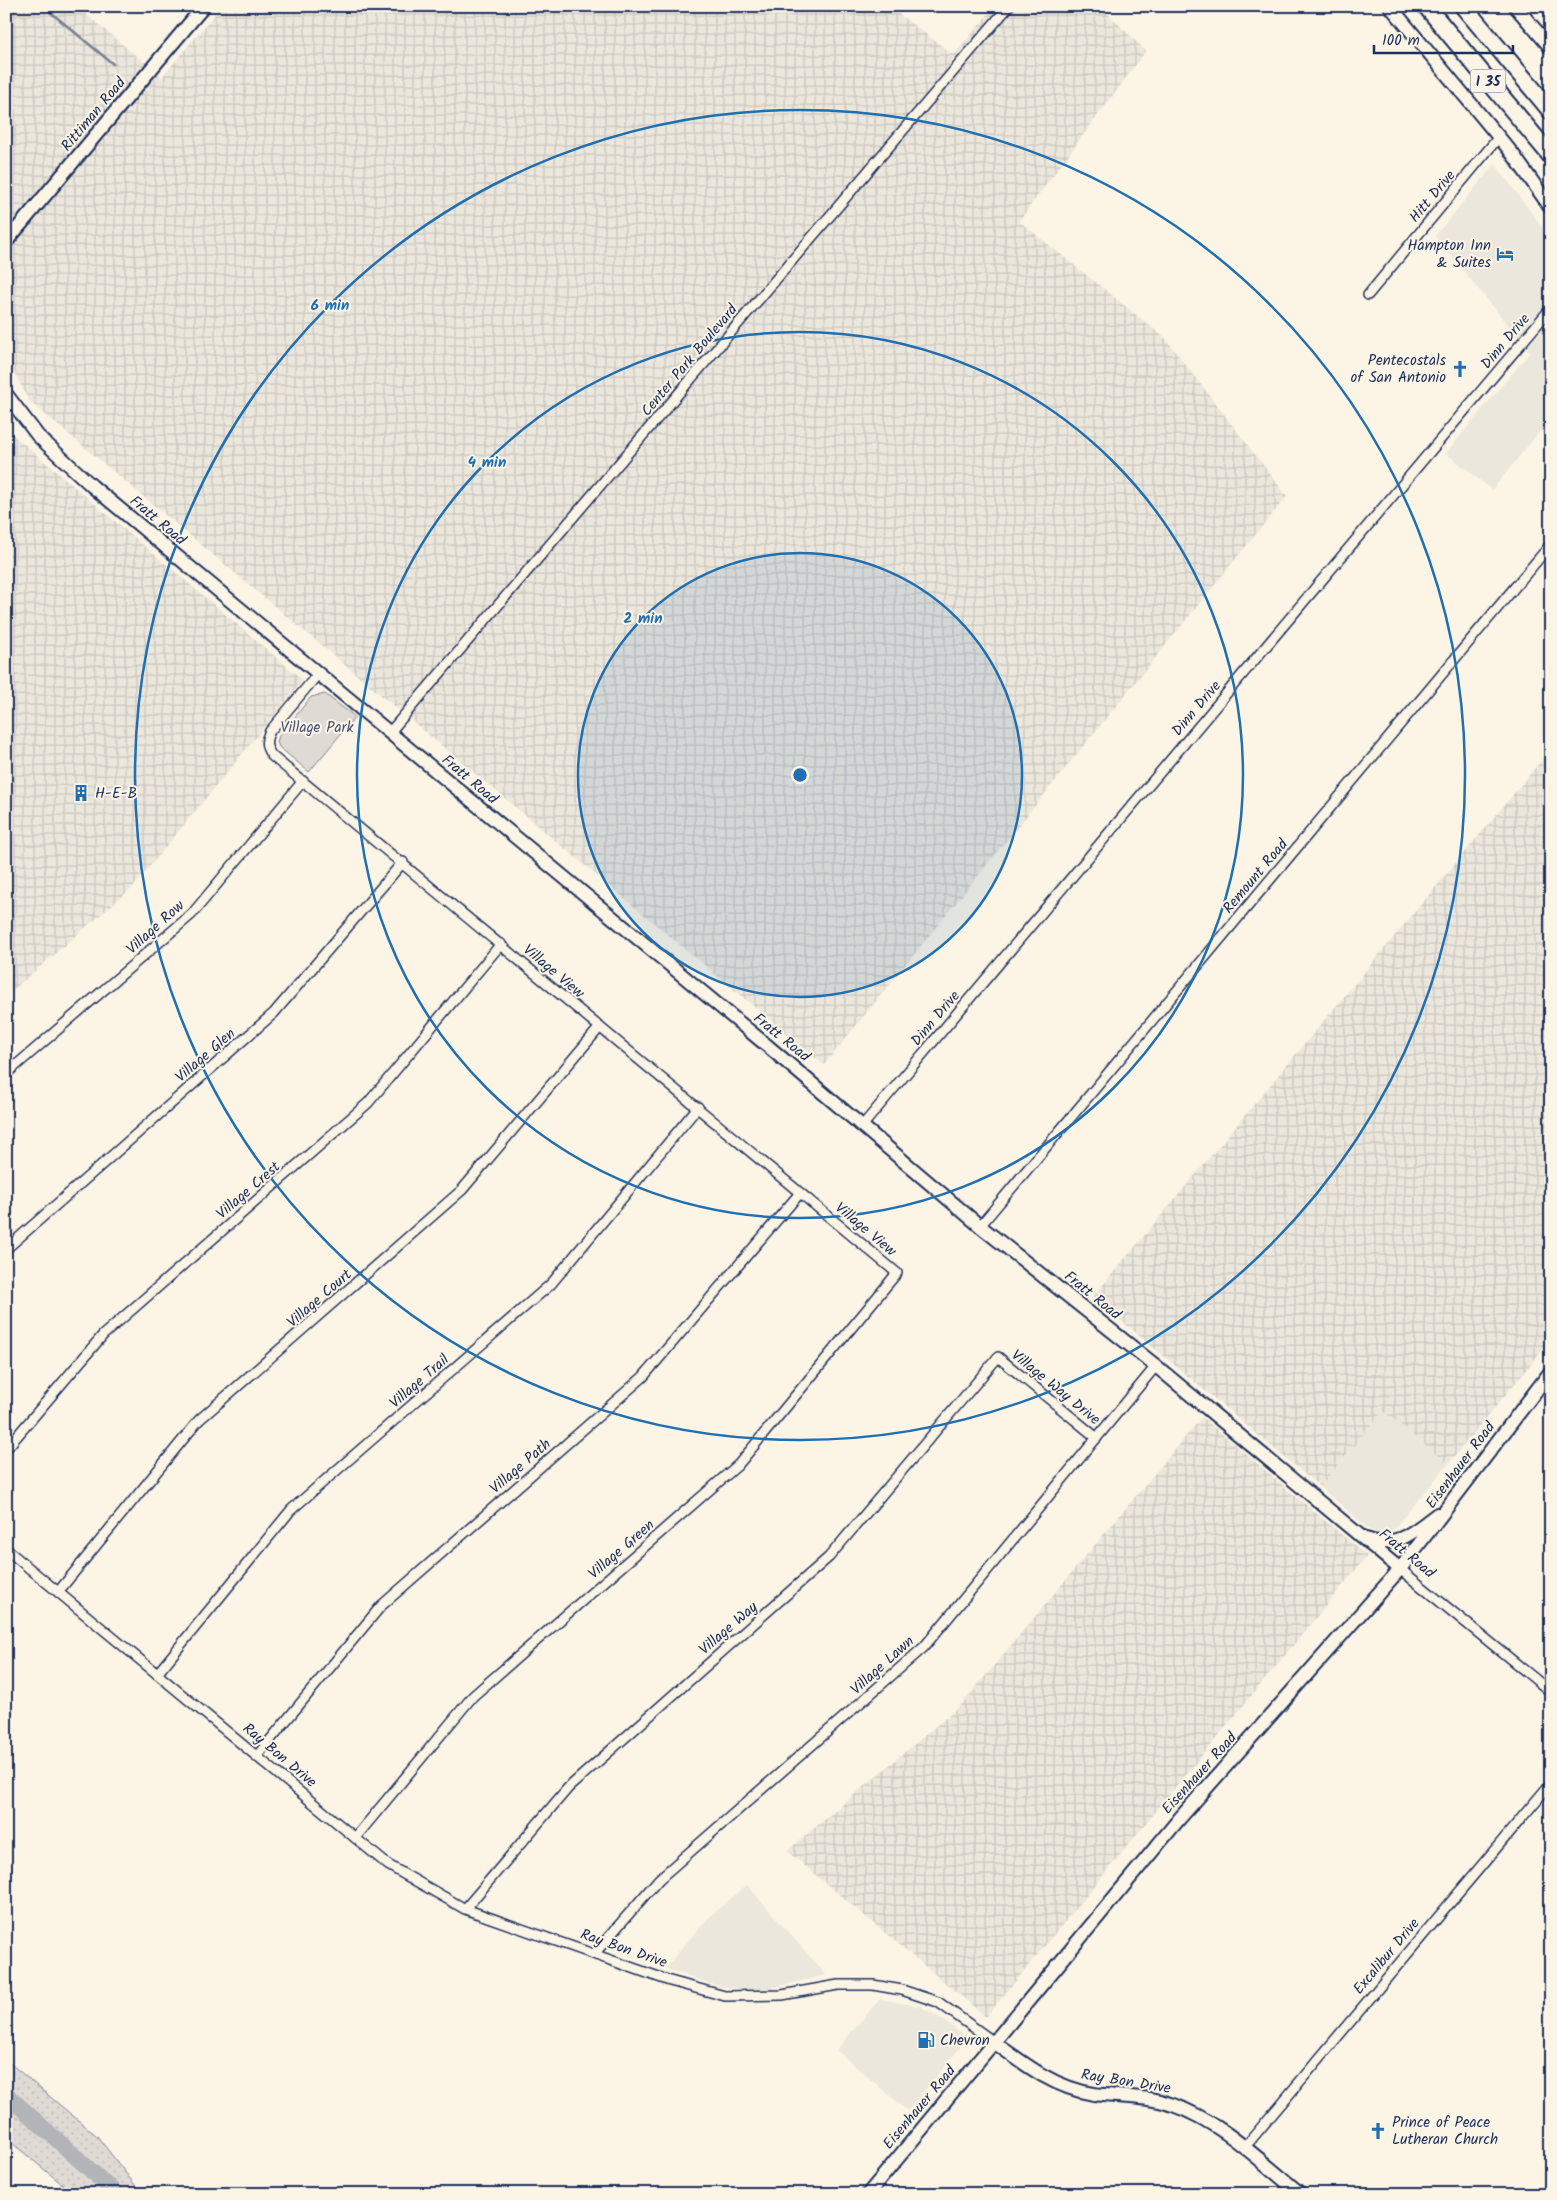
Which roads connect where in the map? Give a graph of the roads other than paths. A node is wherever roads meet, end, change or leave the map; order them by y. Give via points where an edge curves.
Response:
1 (204, 6) edge
2 (1009, 6) edge
3 (1390, 6) edge
4 (1426, 6) edge
5 (1464, 6) edge
6 (1515, 6) edge
7 (1551, 48) edge
8 (1551, 111) edge
9 (1498, 138) junction
10 (1551, 156) edge
11 (1551, 208) edge
12 (6, 242) edge
13 (1368, 295) dead end
14 (1551, 308) edge
15 (6, 394) edge
16 (1551, 544) edge
17 (318, 674) junction
18 (390, 732) junction
19 (303, 781) junction
20 (403, 862) junction
21 (501, 944) junction
22 (600, 1027) junction
23 (6, 1074) edge
24 (698, 1107) junction
25 (863, 1126) junction
26 (800, 1192) junction
27 (980, 1226) junction
28 (6, 1249) edge
29 (896, 1273) joint
30 (998, 1357) joint
31 (1156, 1366) junction
32 (1551, 1371) edge
33 (1097, 1438) junction
34 (6, 1449) edge
35 (1459, 1494) junction
36 (1363, 1538) junction
37 (6, 1549) edge
38 (1400, 1569) junction
39 (58, 1592) junction
40 (157, 1674) junction
41 (1551, 1692) edge
42 (256, 1757) junction
43 (1551, 1783) edge
44 (355, 1838) junction
45 (465, 1909) junction
46 (594, 1954) junction
47 (994, 2042) junction
48 (1244, 2148) junction
49 (1551, 2186) edge
50 (868, 2194) edge
51 (1301, 2194) edge
52 (1544, 2194) edge

1 - 12 street, Rittiman Road
2 - 18 street, Center Park Boulevard
3 - 9 street
4 - 10 highway, I 35
5 - 8 highway, I 35
6 - 7 street
9 - 11 street
9 - 13 street, Hitt Drive
14 - 25 street, Dinn Drive
15 - 17 street, Fratt Road via 38,436 70,468
16 - 27 street, Remount Road
17 - 18 street, Fratt Road
17 - 19 street, Village View via 270,731 266,741 266,748 272,756
18 - 25 street, Fratt Road
19 - 20 street, Village View
19 - 23 street, Village Row via 192,914
20 - 21 street, Village View
20 - 28 street, Village Glen via 274,1013
21 - 22 street, Village View
21 - 34 street, Village Crest via 368,1102 102,1335
22 - 24 street, Village View
22 - 39 street, Village Court via 462,1190 199,1420
24 - 26 street, Village View
24 - 40 street, Village Trail via 551,1284 292,1510
25 - 27 street, Fratt Road
26 - 29 street, Village View
26 - 42 street, Village Path via 643,1377 381,1606
27 - 31 street, Fratt Road
29 - 44 street, Village Green via 738,1465 473,1696
30 - 33 street, Village Way Drive
30 - 45 street, Village Way via 829,1557 568,1788
31 - 33 street, Village Lawn
31 - 36 street, Fratt Road
32 - 35 street, Eisenhauer Road
33 - 46 street, Village Lawn via 924,1647 659,1879
35 - 36 street via 1404,1539 1382,1543
35 - 38 street, Eisenhauer Road
36 - 38 street, Fratt Road
37 - 39 street, Ray Bon Drive
38 - 41 street, Fratt Road
38 - 47 street, Eisenhauer Road via 1180,1818
39 - 40 street, Ray Bon Drive
40 - 42 street, Ray Bon Drive
42 - 44 street, Ray Bon Drive
43 - 48 street, Excalibur Drive
44 - 45 street, Ray Bon Drive via 393,1868
45 - 46 street, Ray Bon Drive
46 - 47 street, Ray Bon Drive via 670,1981 725,1996 782,1995 838,1985 874,1985 902,1990 938,2002
47 - 48 street, Ray Bon Drive via 1031,2070 1061,2085 1172,2104 1206,2119
47 - 50 street, Eisenhauer Road
48 - 51 street, Ray Bon Drive
49 - 52 street

